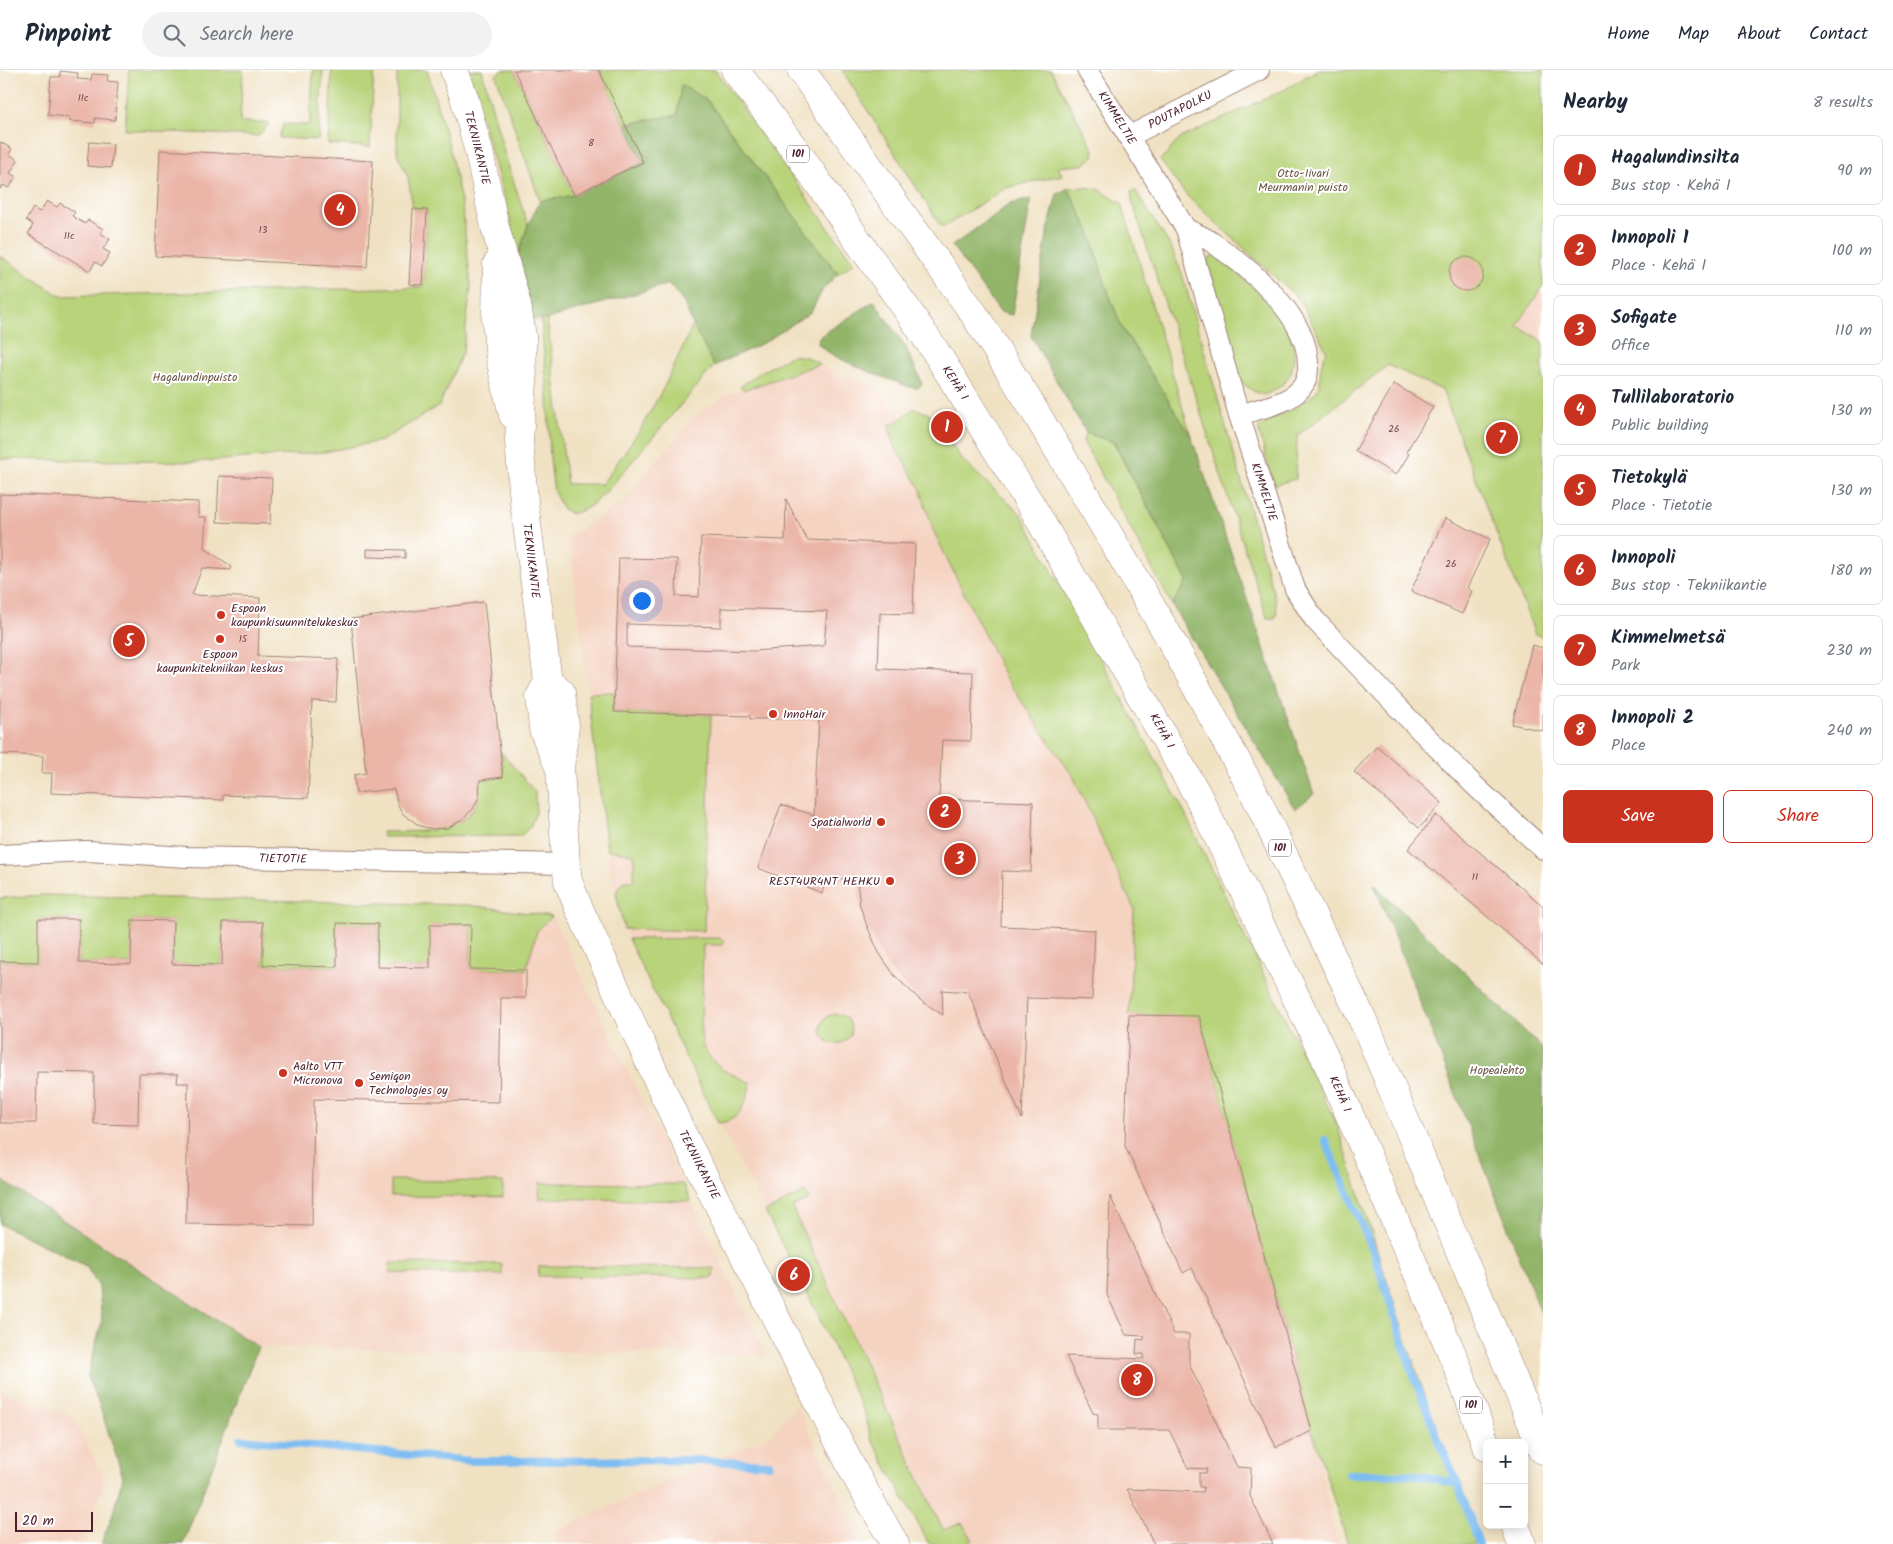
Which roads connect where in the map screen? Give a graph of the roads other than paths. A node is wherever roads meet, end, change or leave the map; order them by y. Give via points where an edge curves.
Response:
1 (454, 70) edge
2 (735, 70) edge
3 (801, 70) edge
4 (1088, 70) edge
5 (1259, 70) edge
6 (1128, 137) junction
7 (1186, 229) junction
8 (1240, 415) junction
9 (1543, 848) edge
10 (0, 856) edge
11 (566, 864) junction
12 (1484, 1439) edge
13 (1543, 1450) edge
14 (1516, 1529) edge
15 (895, 1544) edge
16 (1522, 1544) edge

1 - 11 main road, TEKNIIKANTIE via 479,152 522,336 519,440 531,566 548,681 561,692 563,707 565,726 560,768
2 - 12 main road, KEHÄ I / 101, bridge via 800,156 934,349 1034,510 1162,730 1198,796 1324,1055 1456,1363
3 - 13 main road, 101, bridge via 974,314 1081,486 1168,635 1254,793 1367,1029
4 - 6 street, KIMMELTIE
5 - 6 street, POUTAPOLKU
6 - 7 street, KIMMELTIE
7 - 8 street, KIMMELTIE
7 - 8 street via 1212,242 1252,274 1288,310 1307,349 1308,373 1296,393 1286,400
8 - 9 street, KIMMELTIE via 1294,589 1314,619 1465,776
10 - 11 street, TIETOTIE via 87,851
11 - 15 main road, TEKNIIKANTIE via 568,881 578,906 681,1131 856,1476
14 - 16 main road

